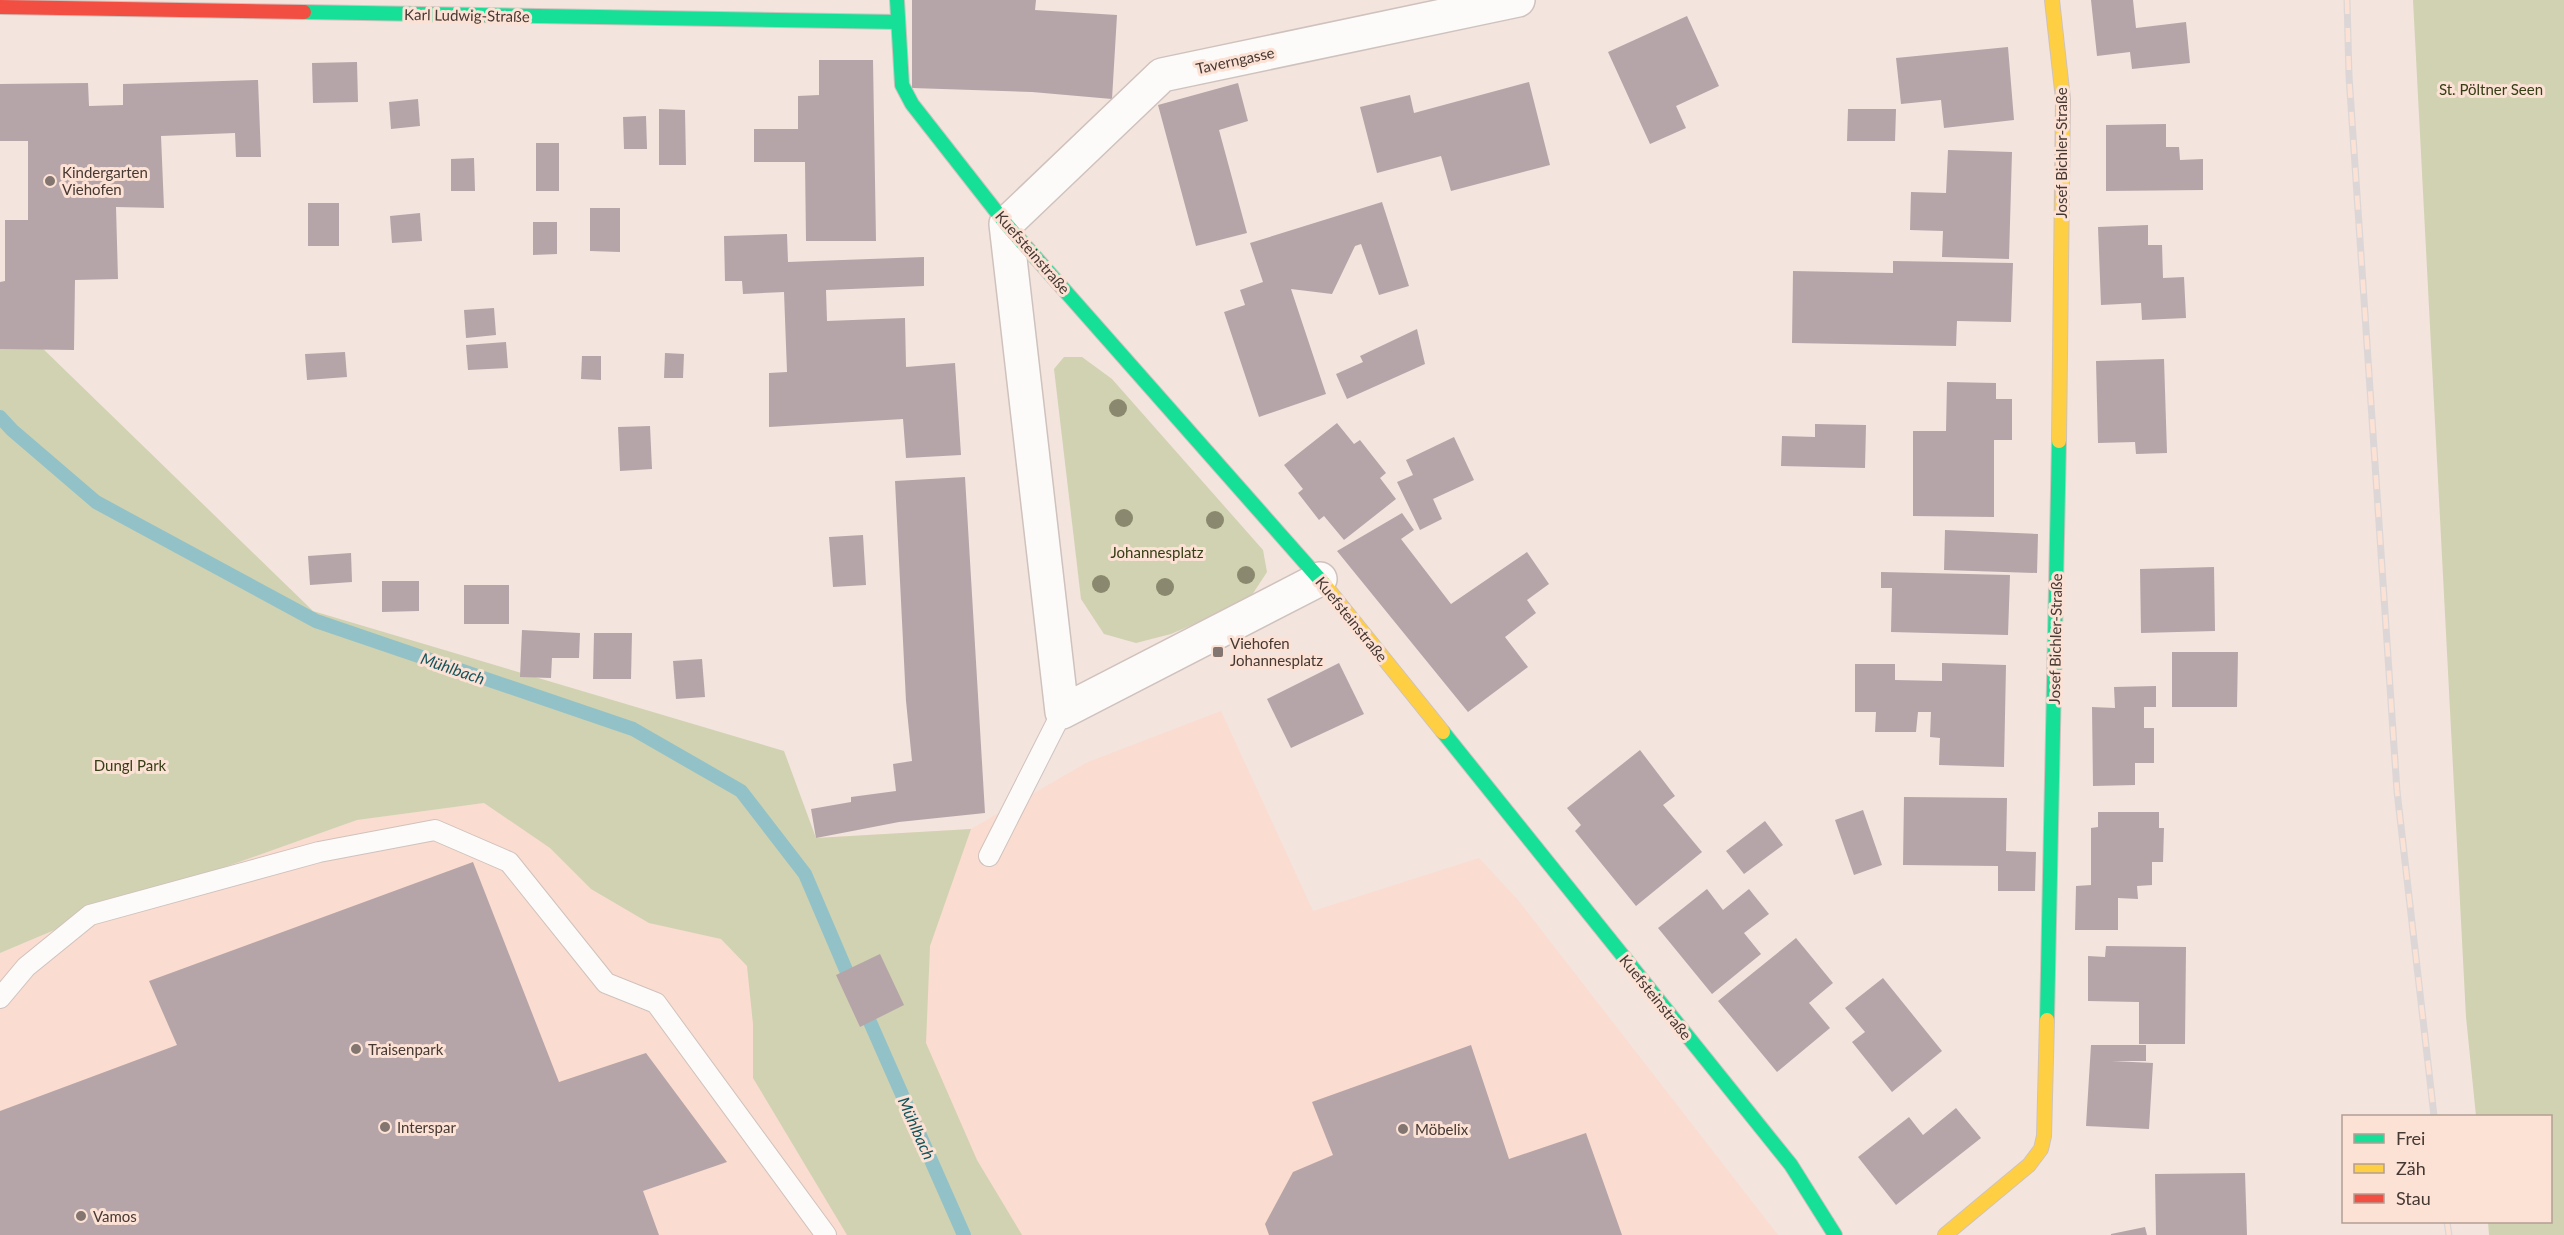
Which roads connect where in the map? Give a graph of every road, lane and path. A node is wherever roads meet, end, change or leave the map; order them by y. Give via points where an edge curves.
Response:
1 (897, 0) edge
2 (1518, 0) edge
3 (2052, 0) edge
4 (0, 7) edge
5 (898, 22) junction
6 (1006, 224) junction
7 (1320, 579) junction
8 (1062, 712) junction
9 (989, 856) dead end
10 (0, 998) edge
11 (826, 1235) edge
12 (1835, 1235) edge
13 (1946, 1235) edge

1 - 5 street, Kuefsteinstraße
2 - 6 street, Taverngasse via 1162,75
3 - 13 street, Josef Bichler-Straße via 2063,99 2044,1136 2041,1149 2029,1164
4 - 5 street, Karl Ludwig-Straße
5 - 6 street, Kuefsteinstraße via 906,95
6 - 7 street, Kuefsteinstraße
6 - 8 street
7 - 8 street
7 - 12 street, Kuefsteinstraße via 1791,1165
8 - 9 lane
10 - 11 lane via 26,967 90,915 319,852 435,830 509,862 606,983 656,1003

